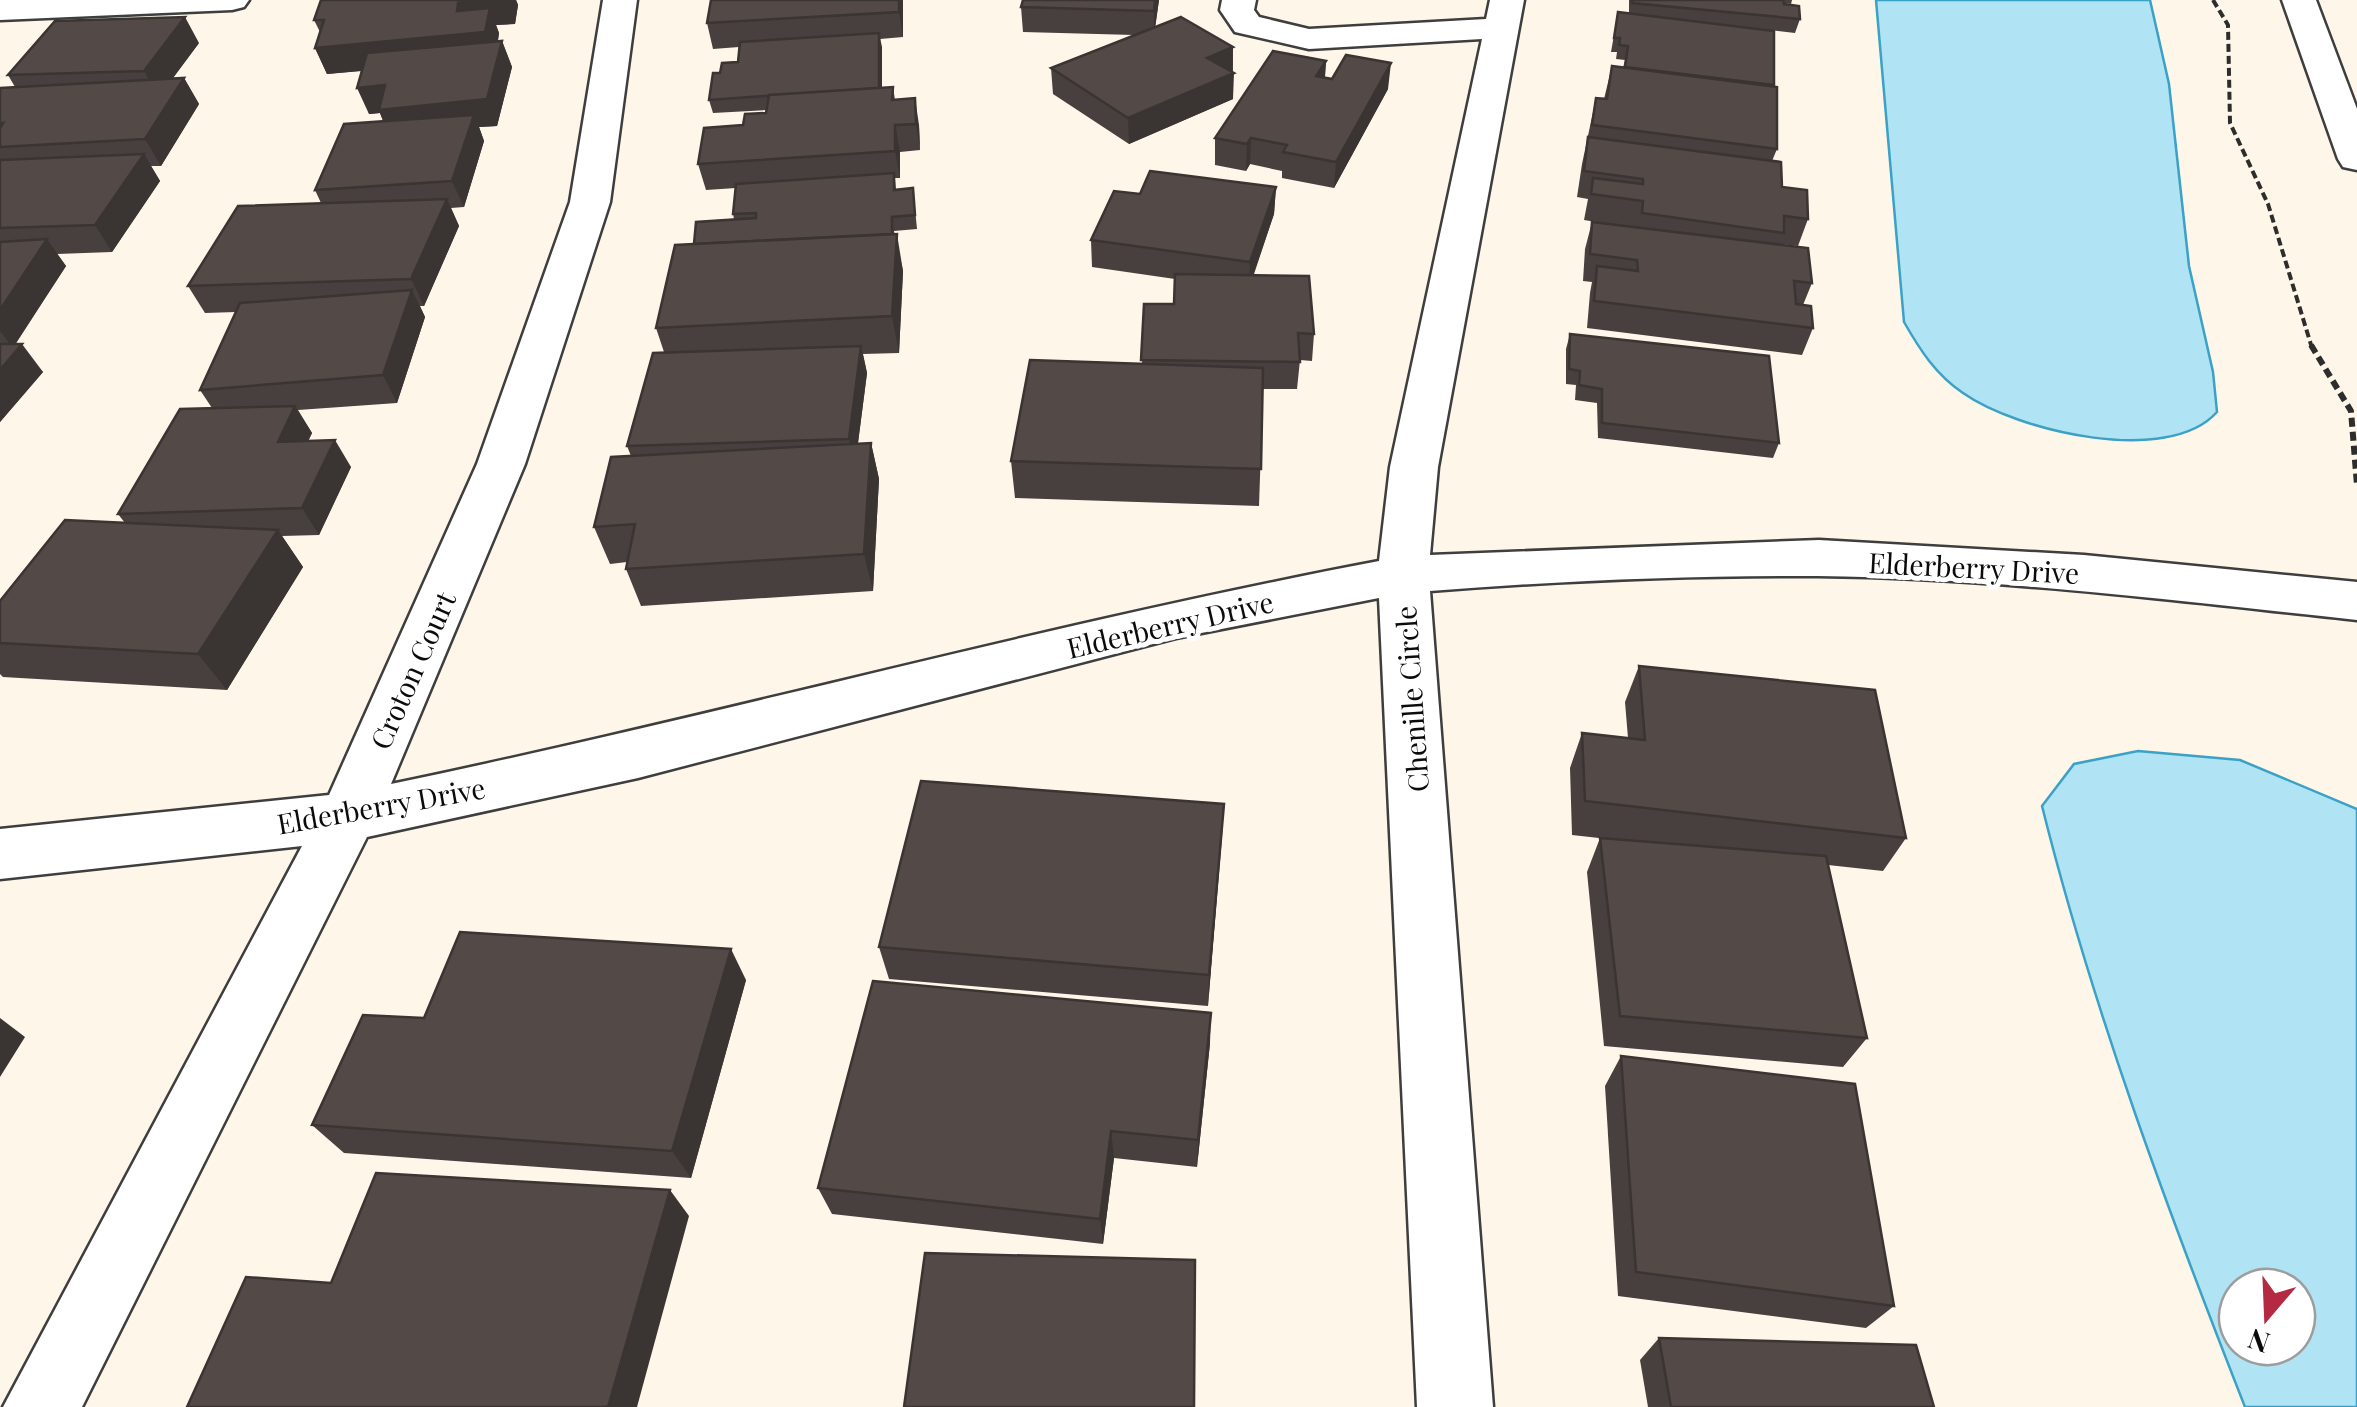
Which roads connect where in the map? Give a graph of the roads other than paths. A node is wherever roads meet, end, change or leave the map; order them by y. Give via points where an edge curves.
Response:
1 (232, 0) edge
2 (620, 0) edge
3 (1239, 0) edge
4 (1397, 0) edge
5 (2299, 0) edge
6 (2, 11) edge
7 (1503, 14) edge
8 (2357, 159) edge
9 (1403, 575) junction
10 (2357, 600) edge
11 (348, 817) junction
12 (0, 854) edge
13 (41, 1407) edge
14 (1455, 1407) edge

1 - 6 street
2 - 11 street, Croton Court via 590,202 501,464
3 - 7 street via 1247,25 1296,38
4 - 7 street
5 - 8 street
7 - 9 street, Chenille Circle via 1414,466
9 - 10 street, Elderberry Drive via 1819,558 2084,573
9 - 11 street, Elderberry Drive via 1176,618 638,755
9 - 14 street, Chenille Circle
11 - 12 street, Elderberry Drive
11 - 13 street, Croton Court

